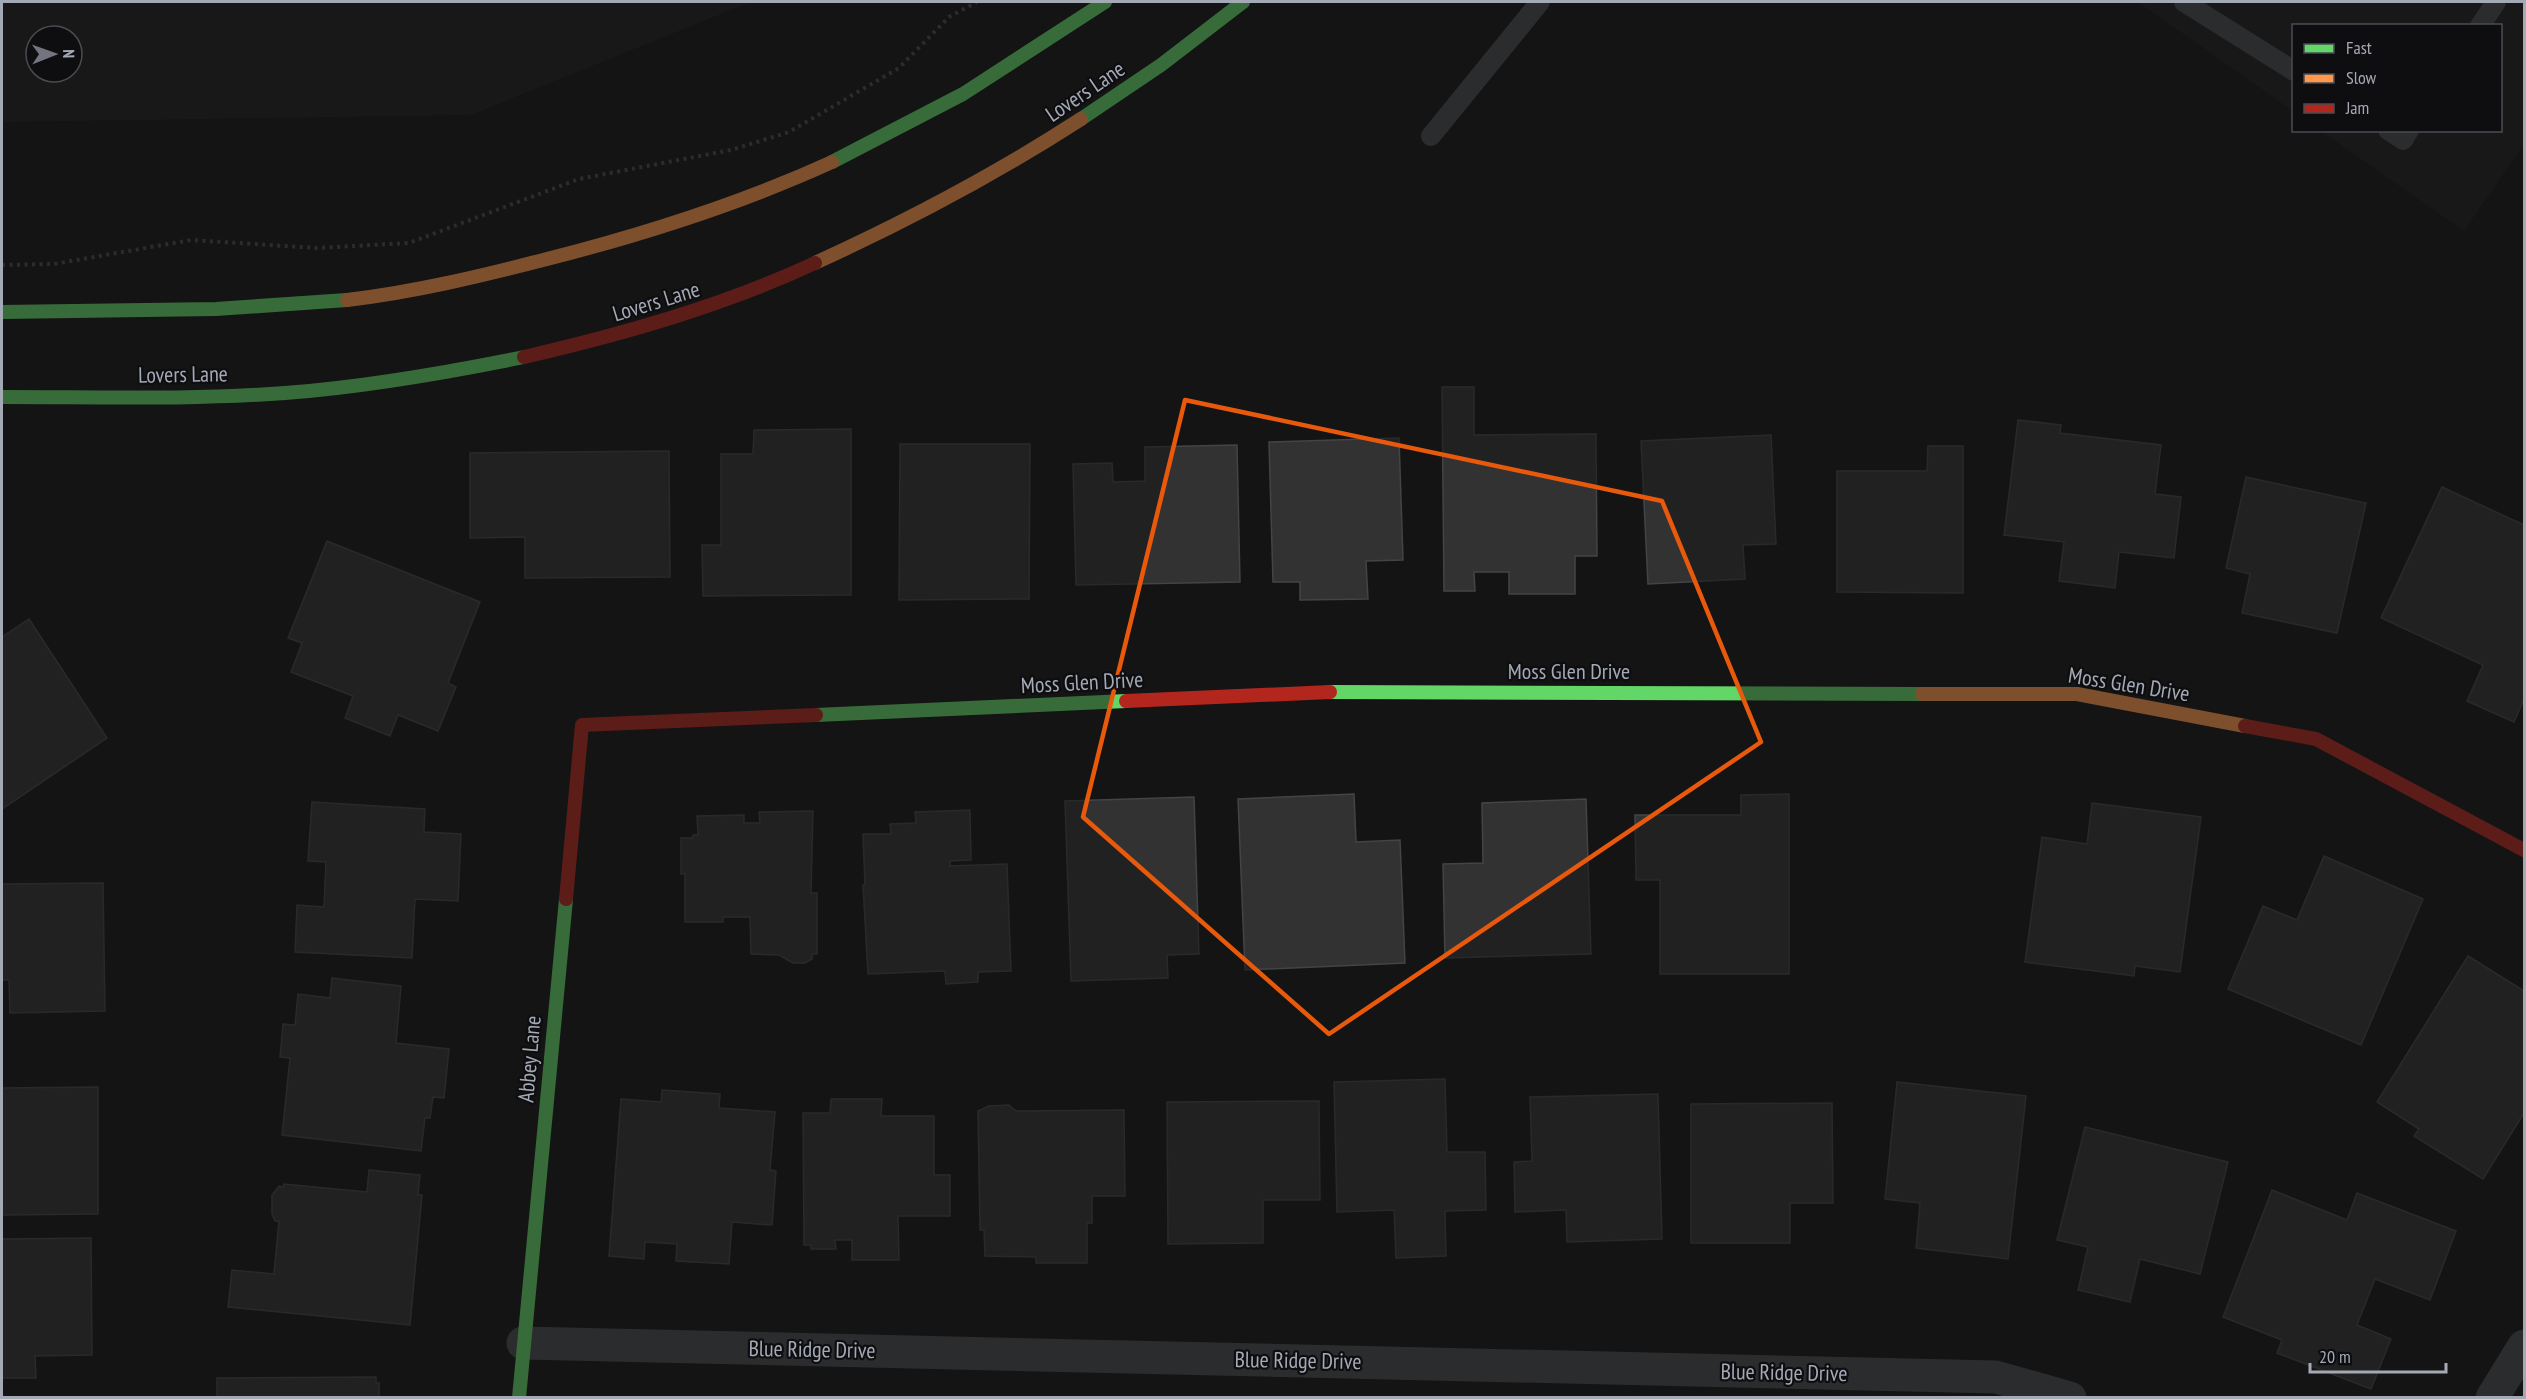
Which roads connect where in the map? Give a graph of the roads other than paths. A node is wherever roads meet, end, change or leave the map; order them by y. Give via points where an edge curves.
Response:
1 (1105, 2) edge
2 (1243, 2) edge
3 (1540, 2) edge
4 (2184, 2) edge
5 (2496, 2) edge
6 (2481, 24) edge
7 (2292, 69) edge
8 (2391, 132) edge
9 (2408, 132) edge
10 (1431, 136) dead end
11 (2, 312) edge
12 (2, 397) edge
13 (582, 725) joint
14 (2524, 850) edge
15 (523, 1343) junction
16 (2524, 1346) edge
17 (519, 1398) edge
18 (2070, 1398) edge
19 (2492, 1398) edge

1 - 11 street via 989,79 906,124 814,169 708,212 619,240 428,289 333,300 172,310
2 - 12 street, Lovers Lane via 1192,45 1113,99 949,200 867,243 701,310 565,349 370,384 250,394
3 - 10 lane
4 - 7 lane
5 - 6 lane
8 - 9 lane via 2403,140
13 - 14 street, Moss Glen Drive via 1334,692 2077,694 2316,739
13 - 15 street, Abbey Lane
15 - 17 street, Abbey Lane
15 - 18 street, Blue Ridge Drive via 1996,1377
16 - 19 street

